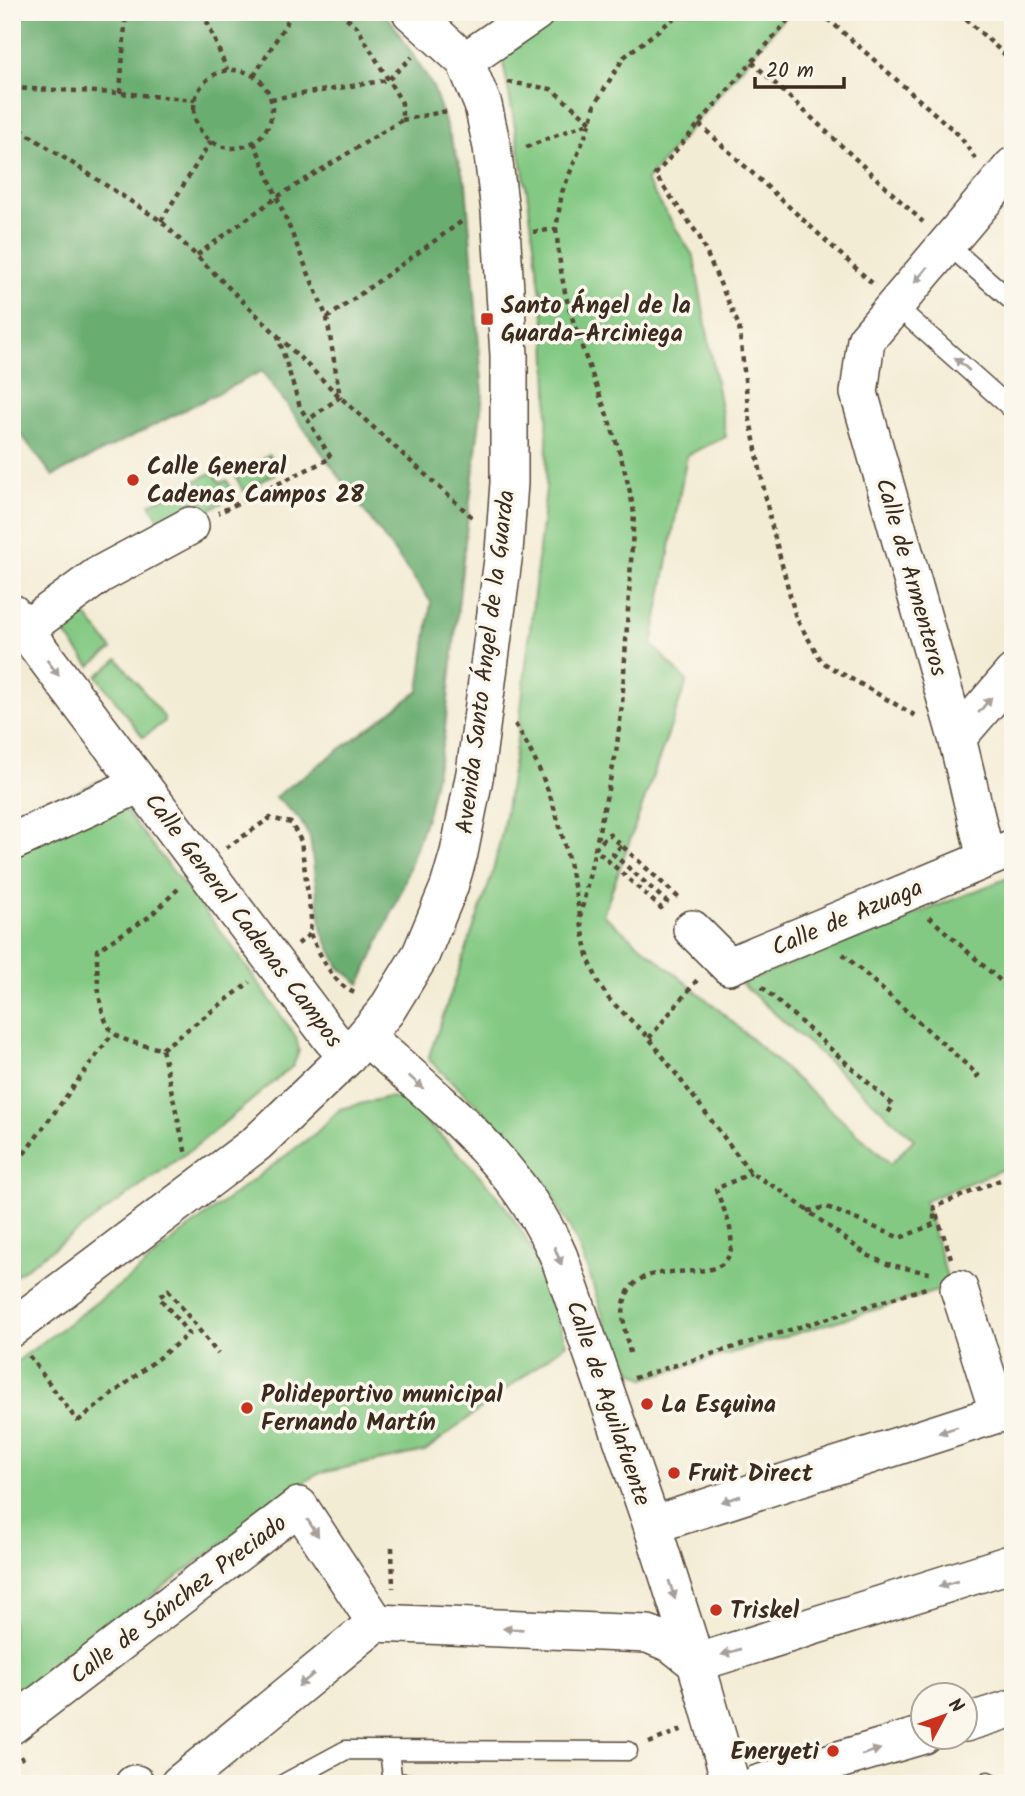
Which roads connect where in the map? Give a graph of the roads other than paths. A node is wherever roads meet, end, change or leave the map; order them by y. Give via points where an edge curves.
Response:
1 (411, 12) edge
2 (536, 12) edge
3 (465, 61) junction
4 (1003, 178) edge
5 (947, 244) junction
6 (1012, 299) edge
7 (895, 306) junction
8 (1013, 410) edge
9 (190, 526) road end
10 (18, 621) edge
11 (1013, 673) edge
12 (957, 738) junction
13 (140, 784) junction
14 (12, 842) edge
15 (999, 853) edge
16 (692, 929) dead end
17 (356, 1046) junction
18 (958, 1284) road end
19 (18, 1339) edge
20 (1006, 1412) edge
21 (652, 1525) junction
22 (1013, 1563) edge
23 (376, 1623) junction
24 (696, 1662) junction
25 (1013, 1708) edge
26 (979, 1719) edge
27 (12, 1725) edge
28 (909, 1739) edge
29 (389, 1750) junction
30 (628, 1751) road end
31 (192, 1780) edge
32 (393, 1783) edge
33 (283, 1784) edge
34 (420, 1784) edge
35 (731, 1784) edge
36 (758, 1784) edge

1 - 3 street
2 - 3 street
3 - 17 street, Avenida Santo Ángel de la Guarda via 483,105 500,211 509,382 504,552 473,784 449,887 421,954 397,995
4 - 5 street, Calle de Armenteros
5 - 6 lane
5 -> 7 street, Calle de Armenteros
8 -> 7 lane
7 - 12 street, Calle de Armenteros via 866,340 859,393
9 - 10 street, Calle General Cadenas Campos
10 -> 13 street, Calle General Cadenas Campos
12 -> 11 street
12 - 15 street, Calle de Armenteros
13 - 14 street, Calle General Cadenas Campos
13 - 17 street, Calle General Cadenas Campos via 331,1038
15 - 16 street, Calle de Azuaga via 816,929 727,959
17 - 19 street, Avenida Santo Ángel de la Guarda via 257,1143
17 -> 21 street, Calle de Aguilafuente via 484,1143 546,1226
18 - 20 street, Calle de Aguilafuente
20 -> 21 street, Calle de Aguilafuente
21 -> 24 street
22 -> 24 street
24 -> 23 street via 648,1634
27 -> 23 street, Calle de Sánchez Preciado via 299,1506
23 -> 31 street
24 - 35 street
25 - 26 street
36 -> 28 street
29 - 30 lane
29 - 32 lane
29 - 33 lane via 346,1750
32 - 34 lane

